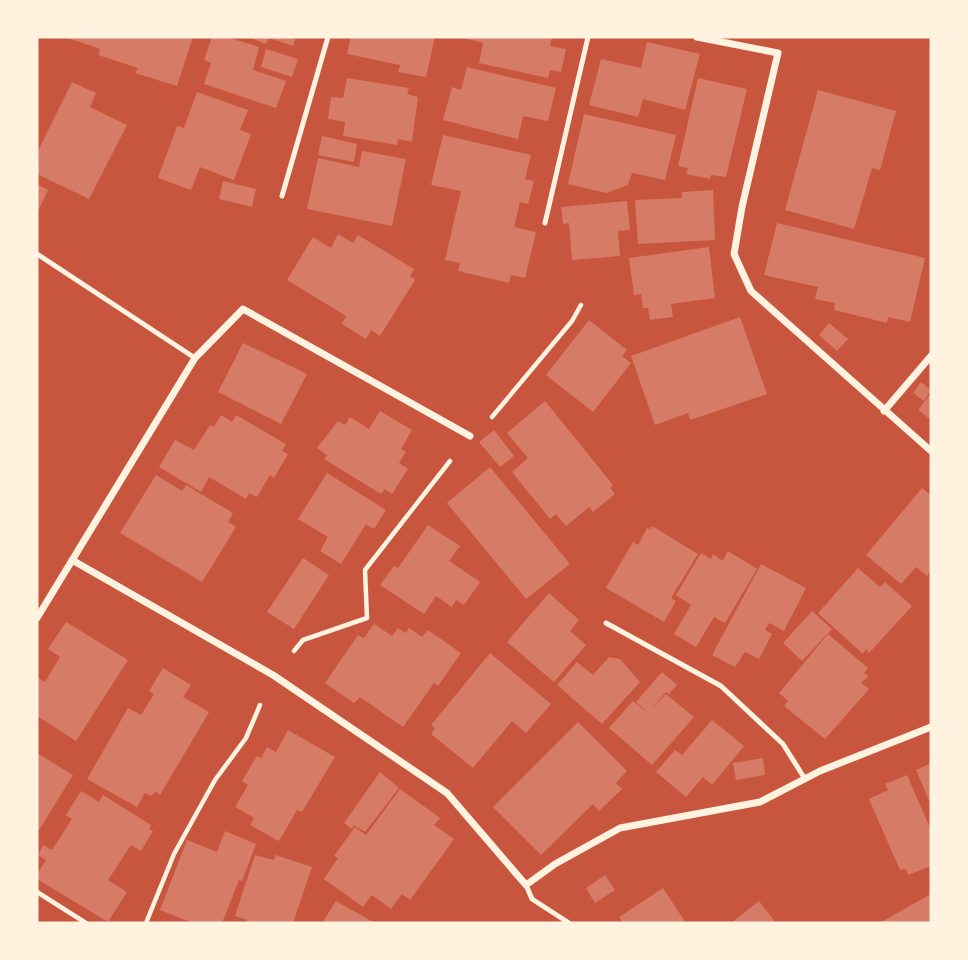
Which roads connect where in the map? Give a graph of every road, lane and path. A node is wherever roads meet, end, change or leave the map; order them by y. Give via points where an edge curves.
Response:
1 (328, 37) edge
2 (588, 37) edge
3 (697, 37) edge
4 (282, 196) dead end
5 (545, 223) dead end
6 (37, 254) edge
7 (581, 305) dead end
8 (931, 356) edge
9 (195, 358) junction
10 (884, 411) junction
11 (470, 436) junction
12 (931, 451) edge
13 (72, 560) junction
14 (37, 618) edge
15 (606, 623) dead end
16 (273, 675) junction
17 (931, 727) edge
18 (805, 779) junction
19 (526, 885) junction
20 (37, 892) edge
21 (86, 923) edge
22 (146, 923) edge
23 (569, 923) edge

1 - 4 lane
2 - 5 lane
3 - 10 street via 778,53 734,254 751,291
6 - 9 lane
7 - 11 path via 489,421
8 - 10 street
9 - 11 street via 243,309
9 - 13 street
10 - 12 street
11 - 16 path via 365,570 367,618 303,640
13 - 14 street
13 - 16 street
15 - 18 lane via 721,686 783,744
16 - 19 street via 447,793
16 - 22 path via 246,738 215,780 174,854
17 - 18 street
18 - 19 street via 760,802 620,828
19 - 23 lane via 532,899
20 - 21 path

